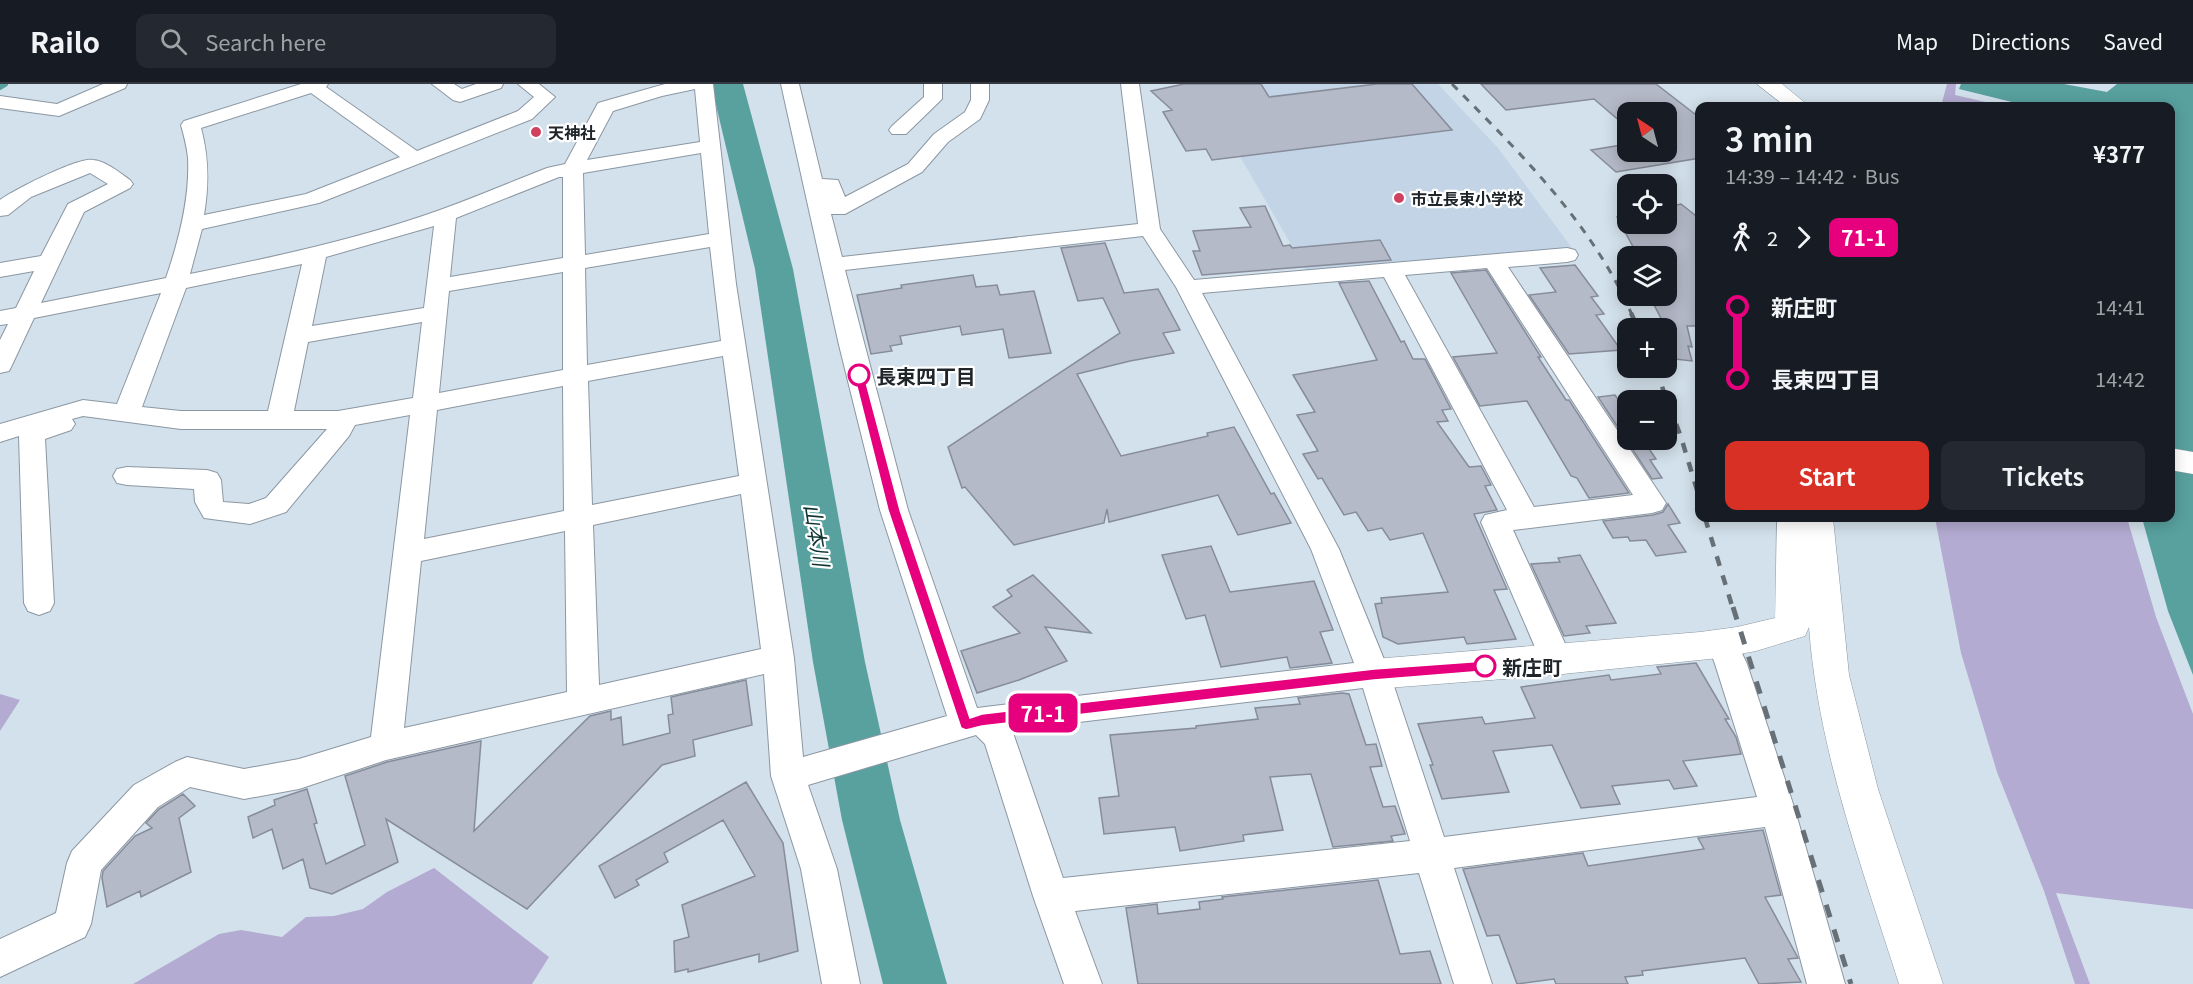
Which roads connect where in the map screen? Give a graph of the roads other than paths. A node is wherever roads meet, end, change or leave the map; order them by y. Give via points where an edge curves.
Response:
1 (118, 84) edge
2 (441, 84) edge
3 (494, 84) edge
4 (527, 84) edge
5 (693, 84) edge
6 (704, 84) edge
7 (933, 84) edge
8 (981, 84) edge
9 (1130, 84) edge
10 (1768, 84) edge
11 (316, 85) edge
12 (796, 85) edge
13 (0, 102) edge
14 (1793, 102) edge
15 (899, 130) dead end
16 (709, 146) junction
17 (414, 158) junction
18 (573, 168) junction
19 (814, 187) junction
20 (0, 210) edge
21 (446, 215) junction
22 (194, 224) junction
23 (1149, 229) junction
24 (720, 239) junction
25 (316, 253) junction
26 (1567, 255) dead end
27 (50, 261) junction
28 (1493, 261) junction
29 (574, 263) junction
30 (833, 266) junction
31 (0, 270) edge
32 (1391, 270) junction
33 (176, 283) junction
34 (437, 285) junction
35 (1187, 287) junction
36 (26, 313) junction
37 (434, 313) junction
38 (0, 318) edge
39 (298, 336) junction
40 (734, 346) junction
41 (0, 365) edge
42 (575, 376) junction
43 (424, 404) junction
44 (115, 412) junction
45 (344, 418) junction
46 (279, 420) junction
47 (0, 433) edge
48 (2175, 460) edge
49 (2193, 463) edge
50 (127, 476) dead end
51 (754, 482) junction
52 (578, 517) junction
53 (1526, 519) junction
54 (1793, 522) edge
55 (1817, 522) edge
56 (408, 553) junction
57 (39, 603) dead end
58 (1722, 643) junction
59 (778, 658) junction
60 (1557, 661) junction
61 (1374, 674) junction
62 (583, 702) junction
63 (966, 724) junction
64 (386, 746) junction
65 (798, 773) junction
66 (1778, 810) junction
67 (1431, 855) junction
68 (1051, 896) junction
69 (0, 958) edge
70 (841, 984) edge
71 (1083, 984) edge
72 (1473, 984) edge
73 (1826, 984) edge
74 (1921, 984) edge

1 - 13 street via 59,110
2 - 3 street via 460,96
4 - 17 street via 546,97 525,116
5 - 18 street via 605,107
6 - 16 street
7 - 15 street via 933,99
8 - 19 street via 980,100 973,115 941,138 915,168 837,208 831,184
9 - 23 street
10 - 14 street
11 - 17 street
11 - 22 street via 191,124 198,141
12 - 19 street
16 - 18 street
16 - 24 street
17 - 22 street via 312,200
18 - 21 street via 554,171
18 - 29 street
19 - 30 street
20 - 27 street via 24,193 91,165 123,183 75,208
21 - 25 street
21 - 34 street
22 - 33 street
23 - 30 street
23 - 35 street
24 - 29 street
24 - 40 street
25 - 33 street
25 - 39 street
26 - 28 street
27 - 31 street
27 - 36 street
28 - 32 street
28 - 53 street via 1652,503
29 - 34 street
29 - 42 street
30 - 63 street via 894,510
32 - 35 street
32 - 53 street
33 - 36 street
33 - 44 street
34 - 37 street
35 - 61 street via 1325,549
36 - 38 street
36 - 41 street
37 - 39 street
37 - 43 street
39 - 46 street
40 - 42 street
40 - 51 street
42 - 43 street
42 - 52 street
43 - 45 street
43 - 56 street
44 - 46 street via 181,420
44 - 47 street via 83,408
44 - 57 street via 32,434
45 - 46 street
45 - 50 street via 340,430 276,505 250,514 214,511 208,501 207,480
48 - 49 street
51 - 52 street
51 - 59 street
52 - 56 street
52 - 62 street
53 - 60 street via 1495,522
54 - 58 street via 1792,626
55 - 74 street via 1831,675 1858,789
56 - 64 street
58 - 60 street
58 - 66 street
59 - 62 street
59 - 65 street
60 - 61 street
61 - 63 street
61 - 67 street
62 - 64 street
63 - 65 street
63 - 68 street via 999,737
64 - 69 street via 299,774 244,784 187,772 146,796 85,862 72,924
65 - 70 street
66 - 67 street
66 - 73 street
67 - 68 street
67 - 72 street
68 - 71 street

